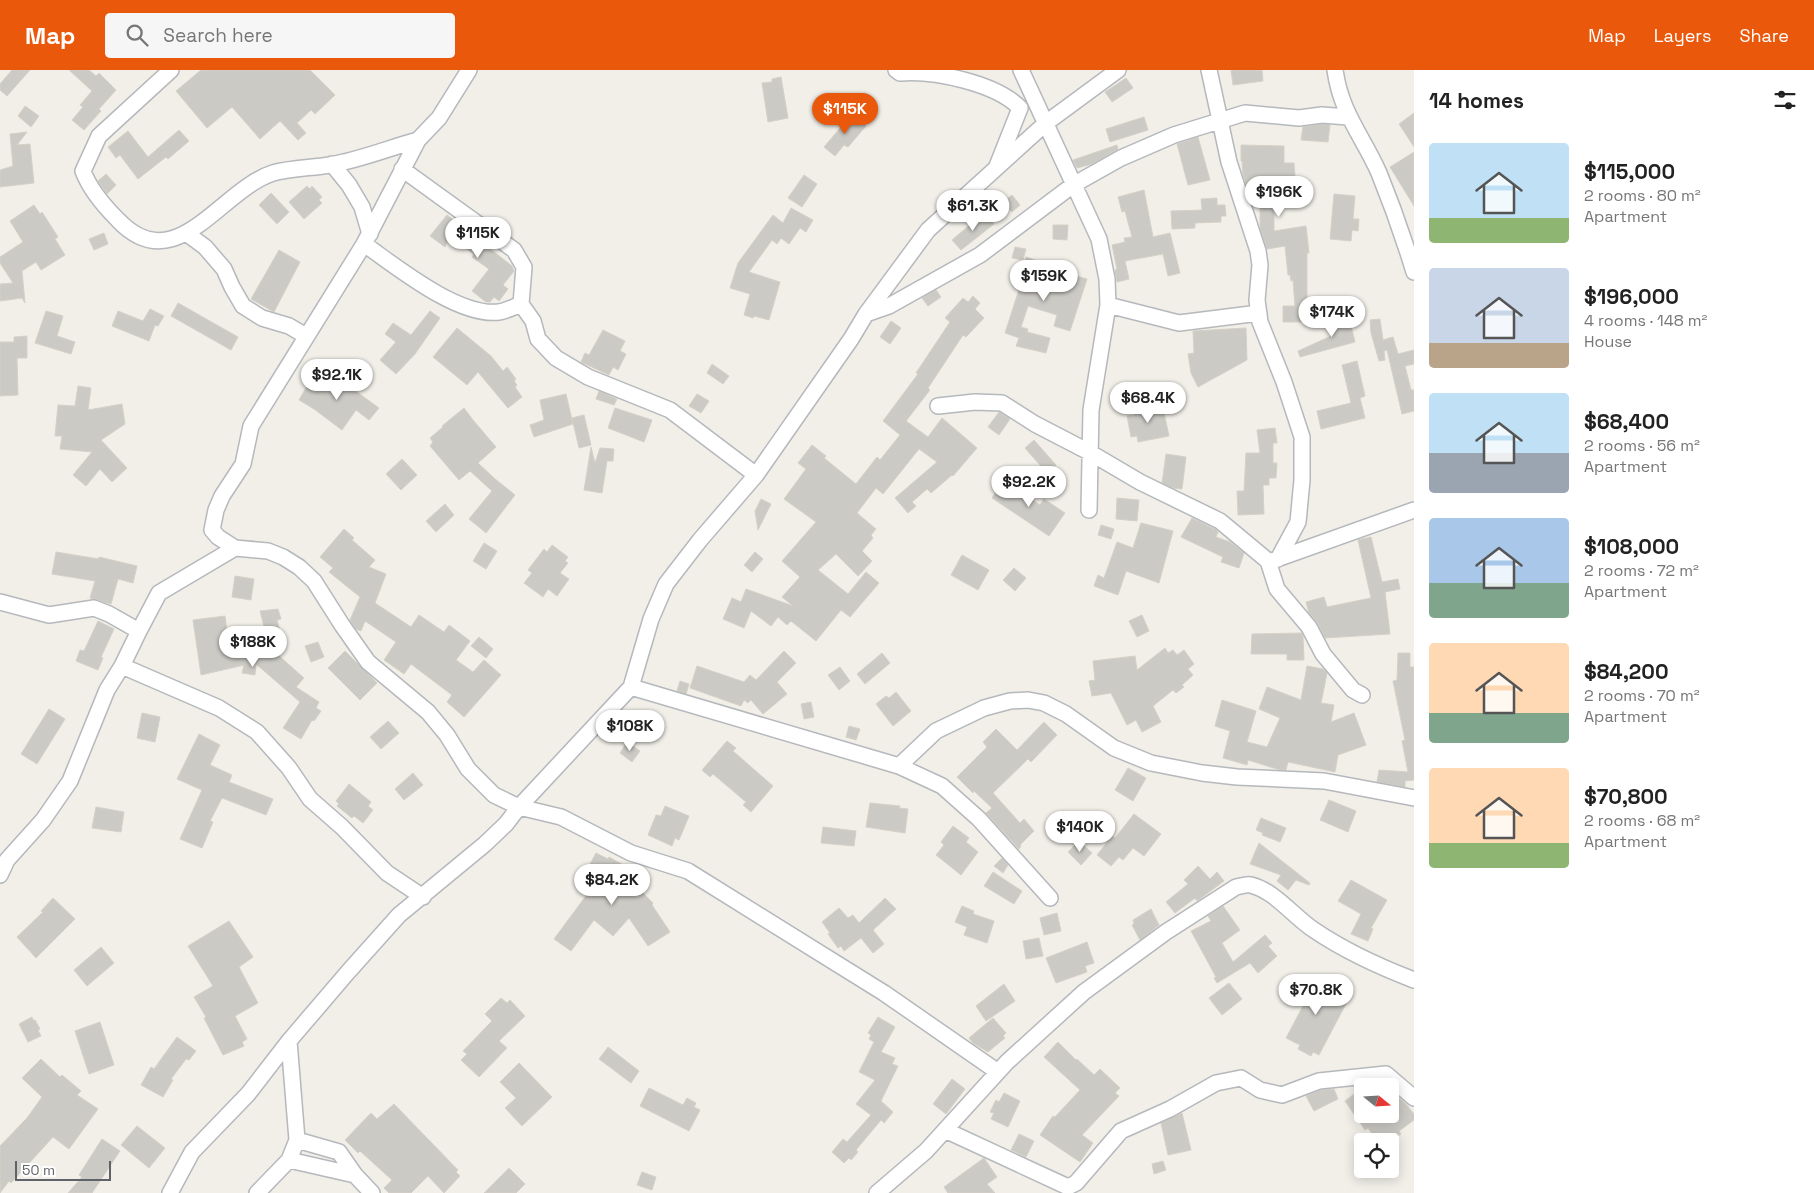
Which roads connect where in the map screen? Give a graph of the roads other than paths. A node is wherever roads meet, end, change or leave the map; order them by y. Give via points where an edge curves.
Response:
1 (171, 70) edge
2 (468, 70) edge
3 (896, 70) edge
4 (1021, 70) edge
5 (1209, 70) edge
6 (1335, 70) edge
7 (1108, 73) edge
8 (1348, 117) junction
9 (1219, 121) junction
10 (1046, 123) junction
11 (418, 140) junction
12 (332, 164) junction
13 (402, 169) junction
14 (995, 170) junction
15 (1073, 185) junction
16 (186, 233) junction
17 (367, 239) junction
18 (1414, 272) edge
19 (521, 304) junction
20 (1108, 305) junction
21 (1259, 313) junction
22 (866, 314) junction
23 (306, 336) junction
24 (938, 406) dead end
25 (1089, 452) junction
26 (756, 475) junction
27 (1089, 510) dead end
28 (1414, 510) edge
29 (234, 548) junction
30 (1273, 560) junction
31 (0, 602) edge
32 (139, 631) junction
33 (122, 666) junction
34 (631, 687) junction
35 (1362, 696) dead end
36 (899, 766) junction
37 (1414, 798) edge
38 (519, 807) junction
39 (0, 875) edge
40 (423, 897) junction
41 (1050, 898) dead end
42 (1414, 980) edge
43 (290, 1041) junction
44 (998, 1072) junction
45 (1414, 1098) edge
46 (945, 1130) junction
47 (297, 1140) junction
48 (289, 1160) junction
49 (355, 1175) junction
50 (170, 1193) edge
51 (256, 1193) edge
52 (372, 1193) edge
53 (877, 1193) edge

1 - 16 street via 99,136 84,171 88,184 128,231 147,241 166,242
2 - 11 street via 439,118
3 - 14 street via 900,73 912,70 936,72 986,85 1020,108
4 - 10 street
5 - 9 street
6 - 8 street
7 - 10 street
8 - 9 street via 1322,115 1299,118 1245,113
8 - 18 street via 1378,172
9 - 15 street via 1174,135 1121,158
9 - 21 street via 1258,251
10 - 14 street
10 - 15 street
11 - 12 street
11 - 13 street
12 - 16 street via 273,173 244,187 209,218
12 - 17 street via 362,207
13 - 17 street
13 - 19 street via 514,250 524,267
14 - 22 street via 928,230
15 - 20 street via 1099,239 1107,279
15 - 22 street via 980,254 889,306
16 - 23 street via 205,247 224,269 244,306 262,318 289,326
17 - 19 street via 425,286 460,305 500,312
17 - 23 street
19 - 26 street via 533,321 538,339 556,358 588,376 670,410
20 - 21 street via 1179,322
20 - 25 street via 1091,410
21 - 30 street via 1302,437 1298,522
22 - 26 street
23 - 29 street via 251,426 243,464 216,510 212,530
24 - 25 street via 1002,403
25 - 27 street
25 - 30 street via 1140,482 1220,521
26 - 34 street via 666,584 651,619
28 - 30 street
29 - 32 street via 158,593
29 - 38 street via 268,550 300,567 314,581 368,662 428,712 448,735 468,769 494,795
30 - 35 street via 1277,589 1309,627 1322,654
31 - 32 street via 49,615 94,608
32 - 33 street
33 - 39 street via 108,690 70,781 43,820 7,860
33 - 40 street via 219,708 257,732 289,768 310,799 387,873
34 - 36 street
34 - 38 street
36 - 37 street via 936,732 984,708 1028,700 1044,703 1066,714 1114,748 1152,763 1237,777 1324,780
36 - 41 street via 942,786 978,819
38 - 40 street via 485,844
38 - 44 street via 561,817 631,853 688,871 884,993
40 - 43 street via 399,915
42 - 44 street via 1376,965 1313,930 1262,890 1250,884 1236,887 1166,932 1084,992
43 - 47 street
43 - 50 street via 248,1094 192,1152
44 - 46 street
45 - 46 street via 1386,1074 1319,1080 1282,1095 1260,1090 1241,1078 1216,1083 1122,1132 1068,1188
46 - 53 street
47 - 48 street
47 - 49 street via 339,1152
48 - 49 street
48 - 51 street
49 - 52 street

